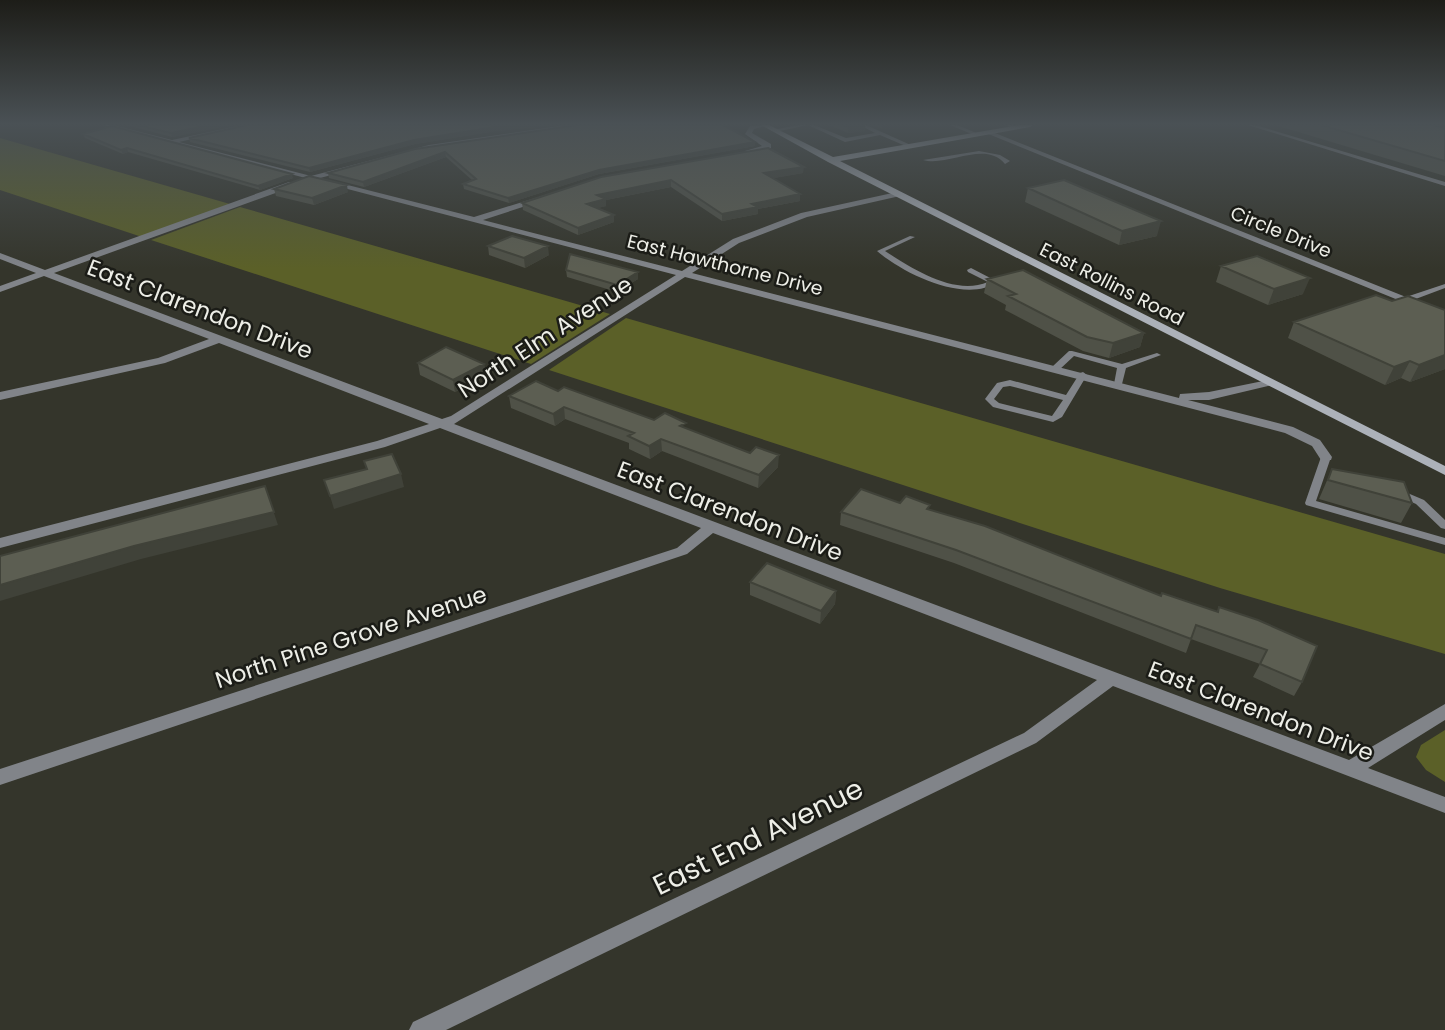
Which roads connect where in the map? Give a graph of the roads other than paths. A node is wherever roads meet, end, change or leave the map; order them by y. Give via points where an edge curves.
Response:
1 (292, 173) edge
2 (330, 173) edge
3 (856, 173) edge
4 (1090, 173) edge
5 (1409, 173) edge
6 (311, 178) junction
7 (600, 179) edge
8 (1445, 184) edge
9 (897, 194) junction
10 (476, 220) junction
11 (912, 237) dead end
12 (0, 256) edge
13 (971, 270) dead end
14 (684, 272) junction
15 (46, 274) junction
16 (1445, 286) edge
17 (0, 289) edge
18 (1406, 300) junction
19 (1419, 305) edge
20 (217, 340) junction
21 (1157, 355) dead end
22 (1122, 367) junction
23 (1056, 368) junction
24 (1083, 375) junction
25 (1268, 383) junction
26 (1118, 384) junction
27 (0, 396) edge
28 (1166, 397) junction
29 (1069, 399) junction
30 (439, 425) junction
31 (1327, 465) joint
32 (1445, 471) edge
33 (1385, 485) edge
34 (1445, 526) edge
35 (710, 528) junction
36 (1445, 542) edge
37 (0, 544) edge
38 (1110, 679) junction
39 (1445, 711) edge
40 (1350, 769) junction
41 (0, 778) edge
42 (1445, 806) edge
43 (421, 1030) edge

1 - 6 street, East Hawthorne Drive
2 - 6 street
3 - 9 main road, East Rollins Road
4 - 18 lane, Circle Drive
5 - 8 lane
6 - 10 street, East Hawthorne Drive
6 - 15 street
7 - 10 street
9 - 14 street, North Elm Avenue via 768,228
9 - 25 main road, East Rollins Road
10 - 14 street, East Hawthorne Drive
11 - 13 lane via 880,251 959,288 976,289 994,282
12 - 15 street, East Clarendon Drive
14 - 23 street, East Hawthorne Drive
14 - 30 street, North Elm Avenue via 482,405
15 - 17 street
15 - 20 street, East Clarendon Drive
16 - 18 lane
18 - 19 lane, Circle Drive
20 - 27 street via 161,361
20 - 30 street, East Clarendon Drive
21 - 22 lane
22 - 23 lane via 1072,353
22 - 26 lane
23 - 24 street, East Hawthorne Drive
24 - 26 street, East Hawthorne Drive
24 - 29 lane
25 - 28 street via 1209,396
25 - 32 main road, East Rollins Road
26 - 28 street, East Hawthorne Drive
28 - 31 street, East Hawthorne Drive via 1289,430 1316,443
29 - 29 lane via 1057,417 1049,420 989,399 1000,385 1010,383
30 - 35 street, East Clarendon Drive
30 - 37 street, North Elm Avenue
31 - 36 lane via 1310,503
33 - 34 lane via 1420,502
35 - 38 street, East Clarendon Drive
35 - 41 street, North Pine Grove Avenue via 682,551
38 - 40 street, East Clarendon Drive
38 - 43 street, East End Avenue via 1030,738
39 - 40 street
40 - 42 street, East Clarendon Drive

